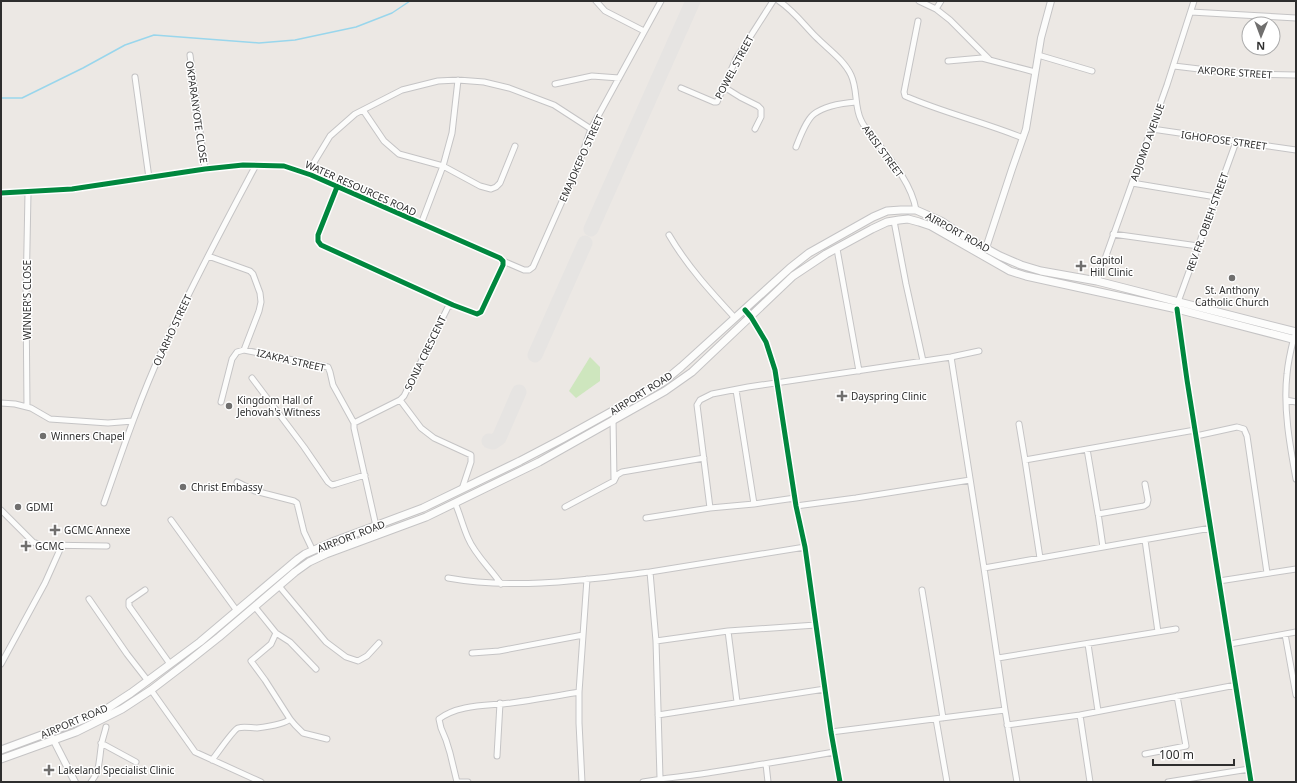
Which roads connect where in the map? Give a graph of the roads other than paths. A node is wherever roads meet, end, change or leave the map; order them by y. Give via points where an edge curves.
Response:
1 (596, 1) edge
2 (661, 1) edge
3 (773, 1) edge
4 (779, 1) edge
5 (792, 1) edge
6 (919, 1) edge
7 (941, 1) edge
8 (1051, 1) edge
9 (1194, 1) edge
10 (788, 7) junction
11 (936, 9) junction
12 (1191, 12) junction
13 (1296, 18) edge
14 (918, 21) dead end
15 (644, 31) junction
16 (190, 55) dead end
17 (1038, 55) junction
18 (988, 59) junction
19 (948, 61) dead end
20 (1174, 66) junction
21 (1092, 71) dead end
22 (1036, 72) junction
23 (1296, 76) edge
24 (135, 77) dead end
25 (619, 78) junction
26 (458, 80) junction
27 (555, 84) dead end
28 (724, 87) junction
29 (681, 88) dead end
30 (856, 102) junction
31 (363, 110) junction
32 (591, 129) junction
33 (756, 129) dead end
34 (1152, 129) junction
35 (1023, 138) junction
36 (1236, 142) junction
37 (515, 146) dead end
38 (796, 147) dead end
39 (1296, 150) edge
40 (256, 164) junction
41 (443, 166) junction
42 (205, 169) junction
43 (307, 174) junction
44 (149, 178) junction
45 (1132, 183) junction
46 (337, 187) junction
47 (1, 193) edge
48 (28, 193) junction
49 (1216, 197) junction
50 (916, 210) junction
51 (894, 221) junction
52 (421, 224) junction
53 (1113, 234) junction
54 (669, 235) dead end
55 (1198, 246) junction
56 (986, 248) junction
57 (837, 249) junction
58 (208, 256) junction
59 (503, 261) junction
60 (1097, 281) junction
61 (453, 305) junction
62 (1178, 305) junction
63 (745, 310) junction
64 (751, 317) junction
65 (735, 318) junction
66 (1287, 330) junction
67 (1296, 332) edge
68 (1286, 338) junction
69 (1295, 340) edge
70 (244, 350) junction
71 (979, 351) dead end
72 (951, 357) junction
73 (924, 361) junction
74 (859, 371) junction
75 (252, 378) dead end
76 (777, 383) junction
77 (736, 390) junction
78 (400, 400) junction
79 (1286, 400) junction
80 (221, 402) dead end
81 (1296, 402) edge
82 (1, 403) edge
83 (27, 407) junction
84 (613, 419) junction
85 (133, 421) junction
86 (354, 423) junction
87 (1019, 424) dead end
88 (1196, 433) junction
89 (562, 439) junction
90 (567, 446) junction
91 (1087, 449) junction
92 (704, 458) junction
93 (1025, 460) junction
94 (364, 476) junction
95 (1296, 479) edge
96 (970, 480) junction
97 (614, 481) junction
98 (237, 482) dead end
99 (1145, 484) dead end
100 (462, 489) junction
101 (795, 498) junction
102 (455, 502) junction
103 (104, 504) dead end
104 (754, 504) junction
105 (796, 506) junction
106 (565, 507) dead end
107 (710, 508) junction
108 (1097, 508) junction
109 (1, 510) edge
110 (646, 518) dead end
111 (171, 520) dead end
112 (376, 526) junction
113 (1210, 528) junction
114 (1145, 540) junction
115 (62, 545) junction
116 (107, 546) dead end
117 (805, 546) junction
118 (1103, 547) junction
119 (313, 550) junction
120 (1040, 558) junction
121 (984, 568) junction
122 (1296, 568) edge
123 (650, 572) junction
124 (1267, 573) junction
125 (448, 578) dead end
126 (587, 579) junction
127 (1219, 581) junction
128 (501, 584) junction
129 (279, 586) junction
130 (145, 590) dead end
131 (922, 590) dead end
132 (90, 599) dead end
133 (255, 607) junction
134 (237, 611) junction
135 (816, 625) junction
136 (1176, 629) dead end
137 (728, 631) junction
138 (1158, 632) junction
139 (1296, 632) edge
140 (276, 633) junction
141 (1285, 634) junction
142 (583, 635) junction
143 (656, 641) junction
144 (379, 643) dead end
145 (1088, 644) junction
146 (1230, 644) junction
147 (472, 653) dead end
148 (180, 657) junction
149 (998, 658) junction
150 (1, 664) edge
151 (170, 664) junction
152 (185, 664) junction
153 (316, 669) dead end
154 (148, 681) junction
155 (1236, 685) junction
156 (825, 689) junction
157 (1295, 689) edge
158 (151, 690) junction
159 (579, 692) junction
160 (1296, 695) edge
161 (1178, 696) junction
162 (737, 702) junction
163 (500, 703) junction
164 (1005, 710) junction
165 (1098, 711) junction
166 (658, 715) junction
167 (1080, 715) junction
168 (943, 718) junction
169 (290, 719) junction
170 (936, 719) junction
171 (1007, 725) junction
172 (106, 727) dead end
173 (831, 732) junction
174 (54, 739) junction
175 (327, 739) dead end
176 (101, 743) junction
177 (1, 750) edge
178 (834, 752) junction
179 (1145, 754) dead end
180 (497, 756) dead end
181 (1, 759) edge
182 (212, 760) junction
183 (136, 762) dead end
184 (766, 764) junction
185 (1250, 769) junction
186 (660, 778) junction
187 (682, 779) edge
188 (75, 782) edge
189 (91, 782) edge
190 (261, 782) edge
191 (457, 782) edge
192 (468, 782) edge
193 (582, 782) edge
194 (643, 782) edge
195 (768, 782) edge
196 (840, 782) edge
197 (947, 782) edge
198 (1017, 782) edge
199 (1090, 782) edge
200 (1168, 782) edge
201 (1251, 782) edge

1 - 15 street via 605,10
2 - 15 street, EMAJOKEPO STREET
3 - 28 street, POWEL STREET via 739,54
4 - 10 street, ARISI STREET
5 - 10 street
6 - 11 street
7 - 11 street
8 - 17 street
9 - 12 street, ADJOMO AVENUE
10 - 30 street, ARISI STREET via 851,74 856,87
11 - 18 street
12 - 13 street
12 - 20 street, ADJOMO AVENUE
14 - 35 street via 905,96
15 - 25 street, EMAJOKEPO STREET
16 - 42 street, OKPARANYOTE CLOSE
17 - 21 street
17 - 22 street
18 - 19 street
18 - 22 street
20 - 23 street, AKPORE STREET via 1241,74
20 - 34 street, ADJOMO AVENUE
22 - 35 street
24 - 44 street
25 - 27 street via 592,76
25 - 32 street, EMAJOKEPO STREET
26 - 31 street via 438,81 402,90
26 - 32 street via 484,82 529,95 554,105
26 - 41 street via 452,133
28 - 29 street, POWEL STREET via 717,102
28 - 33 street via 761,109
30 - 38 street via 836,104 813,114
30 - 50 street, ARISI STREET via 861,120 908,186 915,200
31 - 41 street via 384,140 399,154
31 - 43 street via 330,136
32 - 59 street, EMAJOKEPO STREET via 579,163 532,267 524,270
34 - 36 street, IGHOFOSE STREET
34 - 45 street, ADJOMO AVENUE
35 - 56 street
36 - 39 street, IGHOFOSE STREET
36 - 49 street, REV FR. OBIEH STREET
37 - 41 street via 500,183 491,189 480,186
40 - 42 street, WATER RESOURCES ROAD
40 - 43 street, WATER RESOURCES ROAD via 284,166
40 - 58 street, OLARHO STREET
41 - 52 street
42 - 44 street, WATER RESOURCES ROAD
43 - 46 street, WATER RESOURCES ROAD
44 - 48 street, WATER RESOURCES ROAD
45 - 49 street
45 - 53 street, ADJOMO AVENUE
46 - 52 street, WATER RESOURCES ROAD
46 - 61 street via 318,235 321,245
47 - 48 street, WATER RESOURCES ROAD
48 - 83 street, WINNER'S CLOSE
49 - 55 street, REV FR. OBIEH STREET
50 - 56 main road, AIRPORT ROAD via 941,221
50 - 63 main road, AIRPORT ROAD via 887,212 873,217 809,253
51 - 57 main road, AIRPORT ROAD via 872,229
51 - 62 main road, AIRPORT ROAD via 908,219 931,226 992,262 1020,274
51 - 73 street
52 - 59 street, WATER RESOURCES ROAD
53 - 55 street
53 - 60 street, ADJOMO AVENUE
54 - 65 street via 700,279
55 - 62 street, REV FR. OBIEH STREET
56 - 60 main road, AIRPORT ROAD via 1021,265 1041,271
57 - 64 main road, AIRPORT ROAD via 793,276
57 - 74 street
58 - 70 street via 254,274 261,302
58 - 85 street, OLARHO STREET via 162,349
59 - 61 street via 481,312 477,314
60 - 62 main road, AIRPORT ROAD
61 - 78 street, SONIA CRESCENT via 448,307
62 - 66 main road, AIRPORT ROAD
62 - 68 main road, AIRPORT ROAD
62 - 88 street
63 - 64 street
63 - 65 main road, AIRPORT ROAD
64 - 76 street via 766,342
64 - 84 main road, AIRPORT ROAD via 692,372 665,391
65 - 89 main road, AIRPORT ROAD via 662,382
66 - 67 main road, AIRPORT ROAD
66 - 68 main road
67 - 69 street
68 - 69 main road, AIRPORT ROAD
69 - 79 street via 1287,374
70 - 80 street, IZAKPA STREET via 237,352 232,359
70 - 86 street, IZAKPA STREET via 328,367 333,385
71 - 72 street
72 - 73 street
72 - 96 street
73 - 74 street
74 - 76 street
75 - 94 street via 328,482 332,485
76 - 77 street
76 - 101 street
77 - 92 street via 712,394 700,400 697,405
77 - 104 street
78 - 86 street, SONIA CRESCENT
78 - 100 street via 421,428 434,438 471,455
79 - 81 street
79 - 95 street
82 - 83 street
83 - 85 street via 50,419 108,423
84 - 90 main road, AIRPORT ROAD
84 - 97 street
85 - 103 street, OLARHO STREET
86 - 94 street, IZAKPA STREET
87 - 93 street
88 - 91 street
88 - 113 street
88 - 124 street via 1237,427 1244,429
89 - 90 main road
89 - 100 main road, AIRPORT ROAD
90 - 102 main road, AIRPORT ROAD
91 - 93 street
91 - 108 street
92 - 97 street via 622,472
92 - 107 street
93 - 120 street
94 - 112 street, IZAKPA STREET
96 - 105 street
96 - 121 street
97 - 106 street
98 - 119 street via 255,491 297,503 304,532
99 - 108 street via 1148,500 1144,506 1098,514
100 - 112 main road, AIRPORT ROAD via 423,508
101 - 104 street
101 - 105 street
102 - 128 street via 468,539
102 - 129 main road, AIRPORT ROAD via 426,517 309,562
104 - 107 street
105 - 117 street
107 - 110 street
108 - 118 street
109 - 115 street via 33,542 41,545
111 - 134 street
112 - 119 main road, AIRPORT ROAD
113 - 114 street
113 - 127 street
114 - 118 street
114 - 138 street
115 - 116 street
115 - 150 street via 45,583
117 - 123 street
117 - 135 street
118 - 120 street
119 - 134 main road, AIRPORT ROAD via 298,559
120 - 121 street
121 - 149 street
122 - 124 street
123 - 126 street
123 - 143 street
124 - 127 street
125 - 128 street
126 - 128 street
126 - 142 street
127 - 146 street
129 - 133 main road, AIRPORT ROAD
129 - 144 street via 326,642 346,658 358,661 367,656
130 - 151 street via 129,602 129,606
131 - 168 street
132 - 154 street
133 - 140 street
133 - 152 main road, AIRPORT ROAD
134 - 148 main road, AIRPORT ROAD
135 - 137 street
135 - 156 street
136 - 138 street
137 - 143 street
137 - 162 street
138 - 145 street
139 - 141 street
140 - 153 street via 290,642
140 - 169 street via 271,644 251,661
141 - 146 street
141 - 157 street
142 - 147 street
142 - 159 street
143 - 166 street
145 - 149 street
145 - 165 street
146 - 155 street
148 - 151 main road, AIRPORT ROAD
148 - 152 main road
149 - 164 street
151 - 154 main road, AIRPORT ROAD
152 - 158 main road, AIRPORT ROAD
154 - 177 main road, AIRPORT ROAD via 82,720
155 - 161 street
155 - 185 street
156 - 162 street
156 - 173 street
157 - 160 street
158 - 174 main road, AIRPORT ROAD via 122,709 76,732
158 - 182 street via 195,752
159 - 163 street
159 - 193 street
161 - 165 street
161 - 179 street via 1186,746
162 - 166 street
163 - 180 street
163 - 191 street via 473,706 439,719
164 - 168 street
164 - 171 street
165 - 167 street
166 - 186 street
167 - 171 street
167 - 199 street
168 - 170 street
169 - 175 street via 303,733
169 - 182 street via 281,724 236,728
170 - 173 street
170 - 197 street
171 - 198 street
172 - 176 street
173 - 178 street
174 - 181 main road, AIRPORT ROAD
174 - 188 street
176 - 183 street
176 - 189 street via 98,767
178 - 184 street
178 - 196 street
182 - 190 street
184 - 187 street
184 - 195 street
185 - 200 street
185 - 201 street
186 - 187 street
186 - 194 street
191 - 192 street

